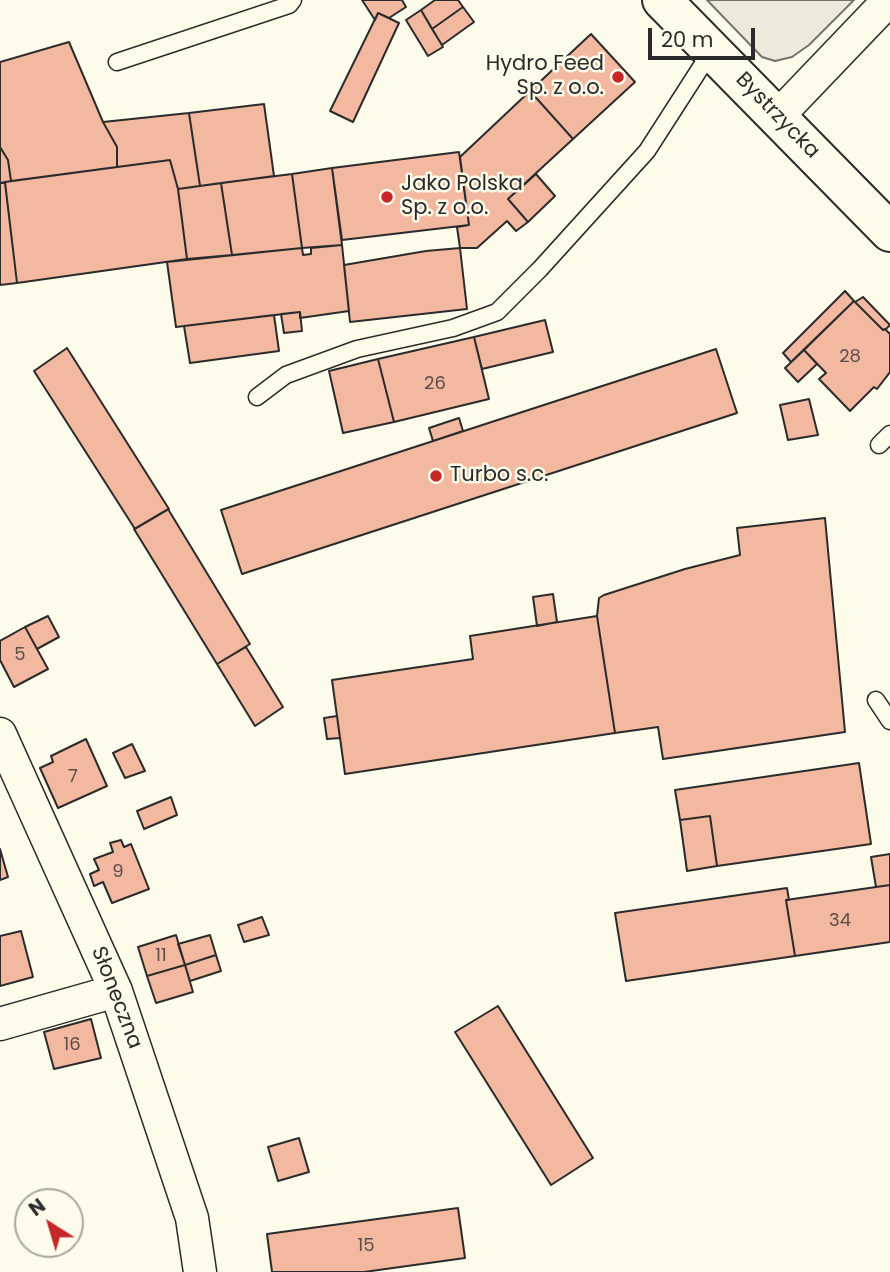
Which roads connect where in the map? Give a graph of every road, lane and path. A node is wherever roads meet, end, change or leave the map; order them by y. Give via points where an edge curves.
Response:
1 (293, 0) edge
2 (662, 0) edge
3 (889, 0) edge
4 (712, 50) junction
5 (117, 62) dead end
6 (778, 116) junction
7 (890, 232) edge
8 (257, 397) dead end
9 (876, 700) dead end
10 (890, 721) edge
11 (0, 734) edge
12 (116, 991) junction
13 (0, 1024) edge
14 (200, 1272) edge

1 - 5 lane
2 - 4 street, Bystrzycka
3 - 6 street
4 - 6 street, Bystrzycka
4 - 8 lane via 647,151 497,312 453,328 345,354 286,375
6 - 7 street, Bystrzycka
9 - 10 lane
11 - 12 street, Słoneczna
12 - 13 street
12 - 14 street, Słoneczna via 192,1218

